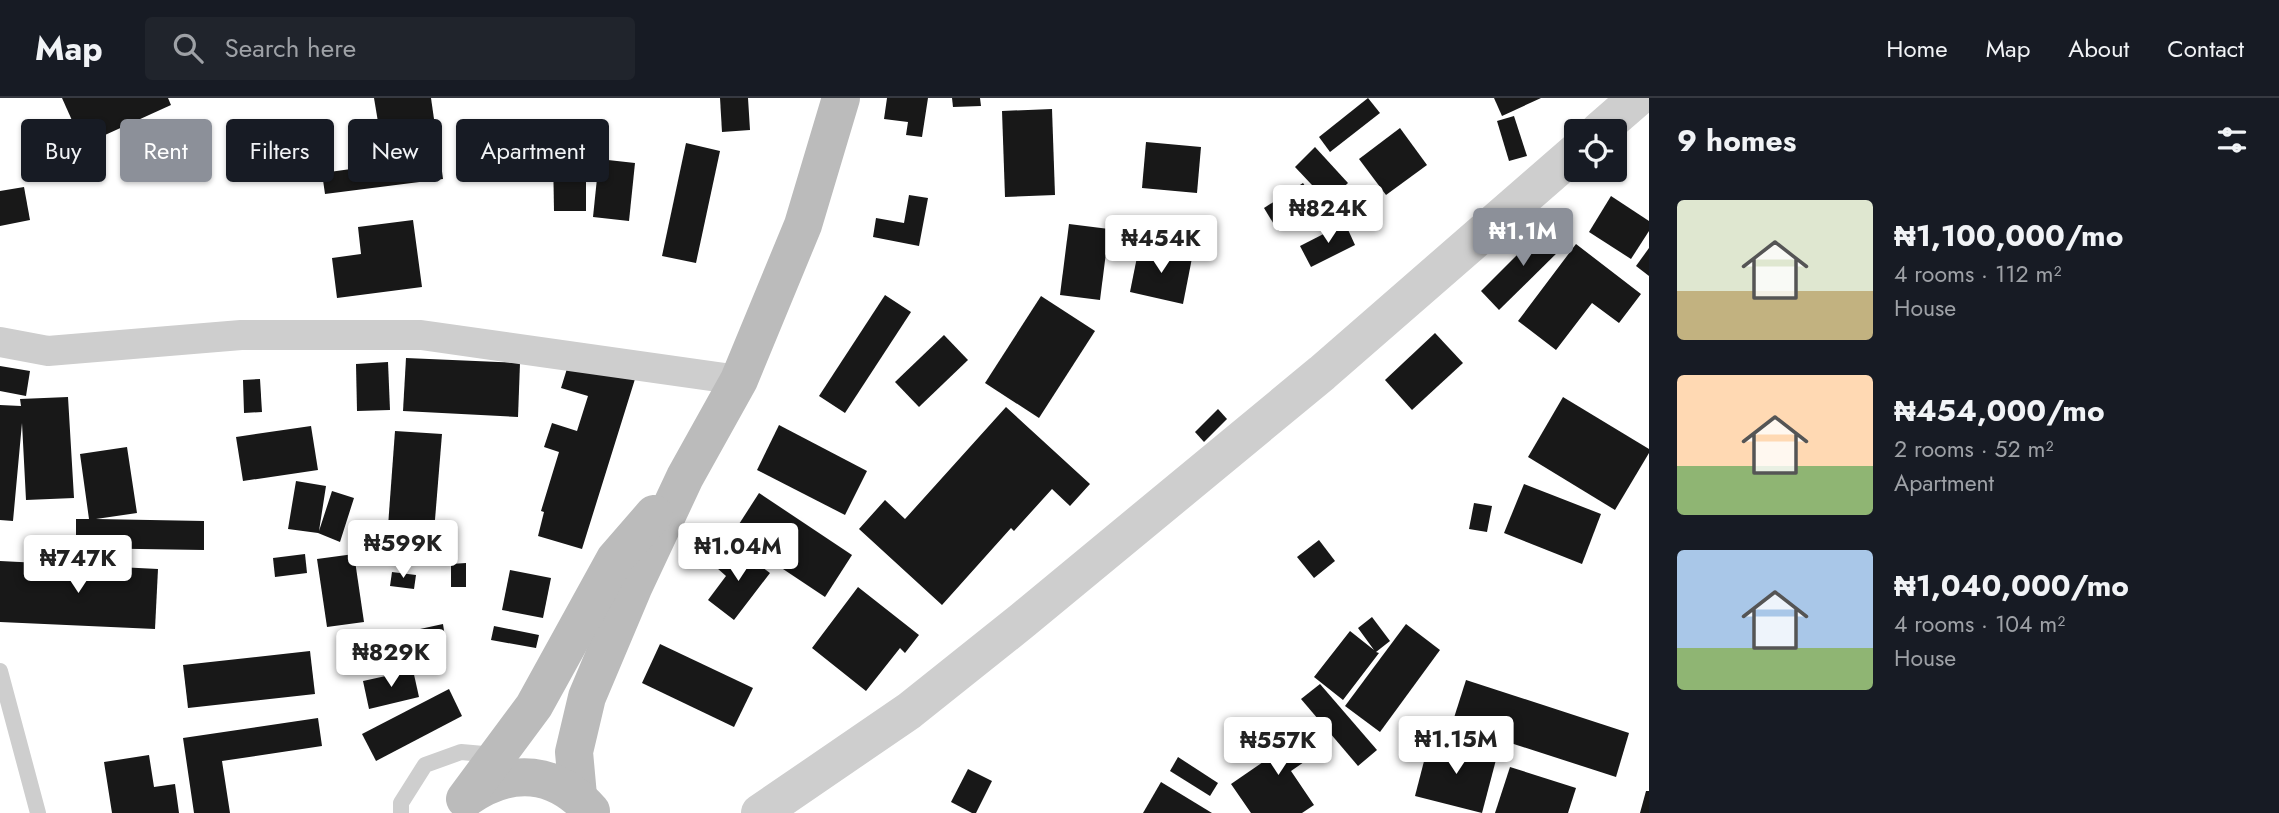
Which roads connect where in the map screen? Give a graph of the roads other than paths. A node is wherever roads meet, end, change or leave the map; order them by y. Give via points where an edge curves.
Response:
1 (841, 98) edge
2 (1637, 98) edge
3 (1613, 119) edge
4 (1564, 162) edge
5 (0, 342) edge
6 (739, 380) junction
7 (685, 477) junction
8 (0, 671) edge
9 (497, 755) junction
10 (585, 805) edge
11 (459, 806) edge
12 (763, 810) edge
13 (38, 813) edge
14 (401, 813) edge

1 - 6 main road via 803,225
2 - 3 street
4 - 12 street via 1322,373 1023,620 909,711
5 - 6 street via 48,351 241,335 421,335
6 - 7 main road
7 - 9 main road via 615,559 534,706
7 - 10 main road via 587,697 574,752
8 - 13 lane
9 - 11 main road
9 - 14 lane via 461,752 425,765 401,803
10 - 11 main road via 557,784 533,777 486,785

